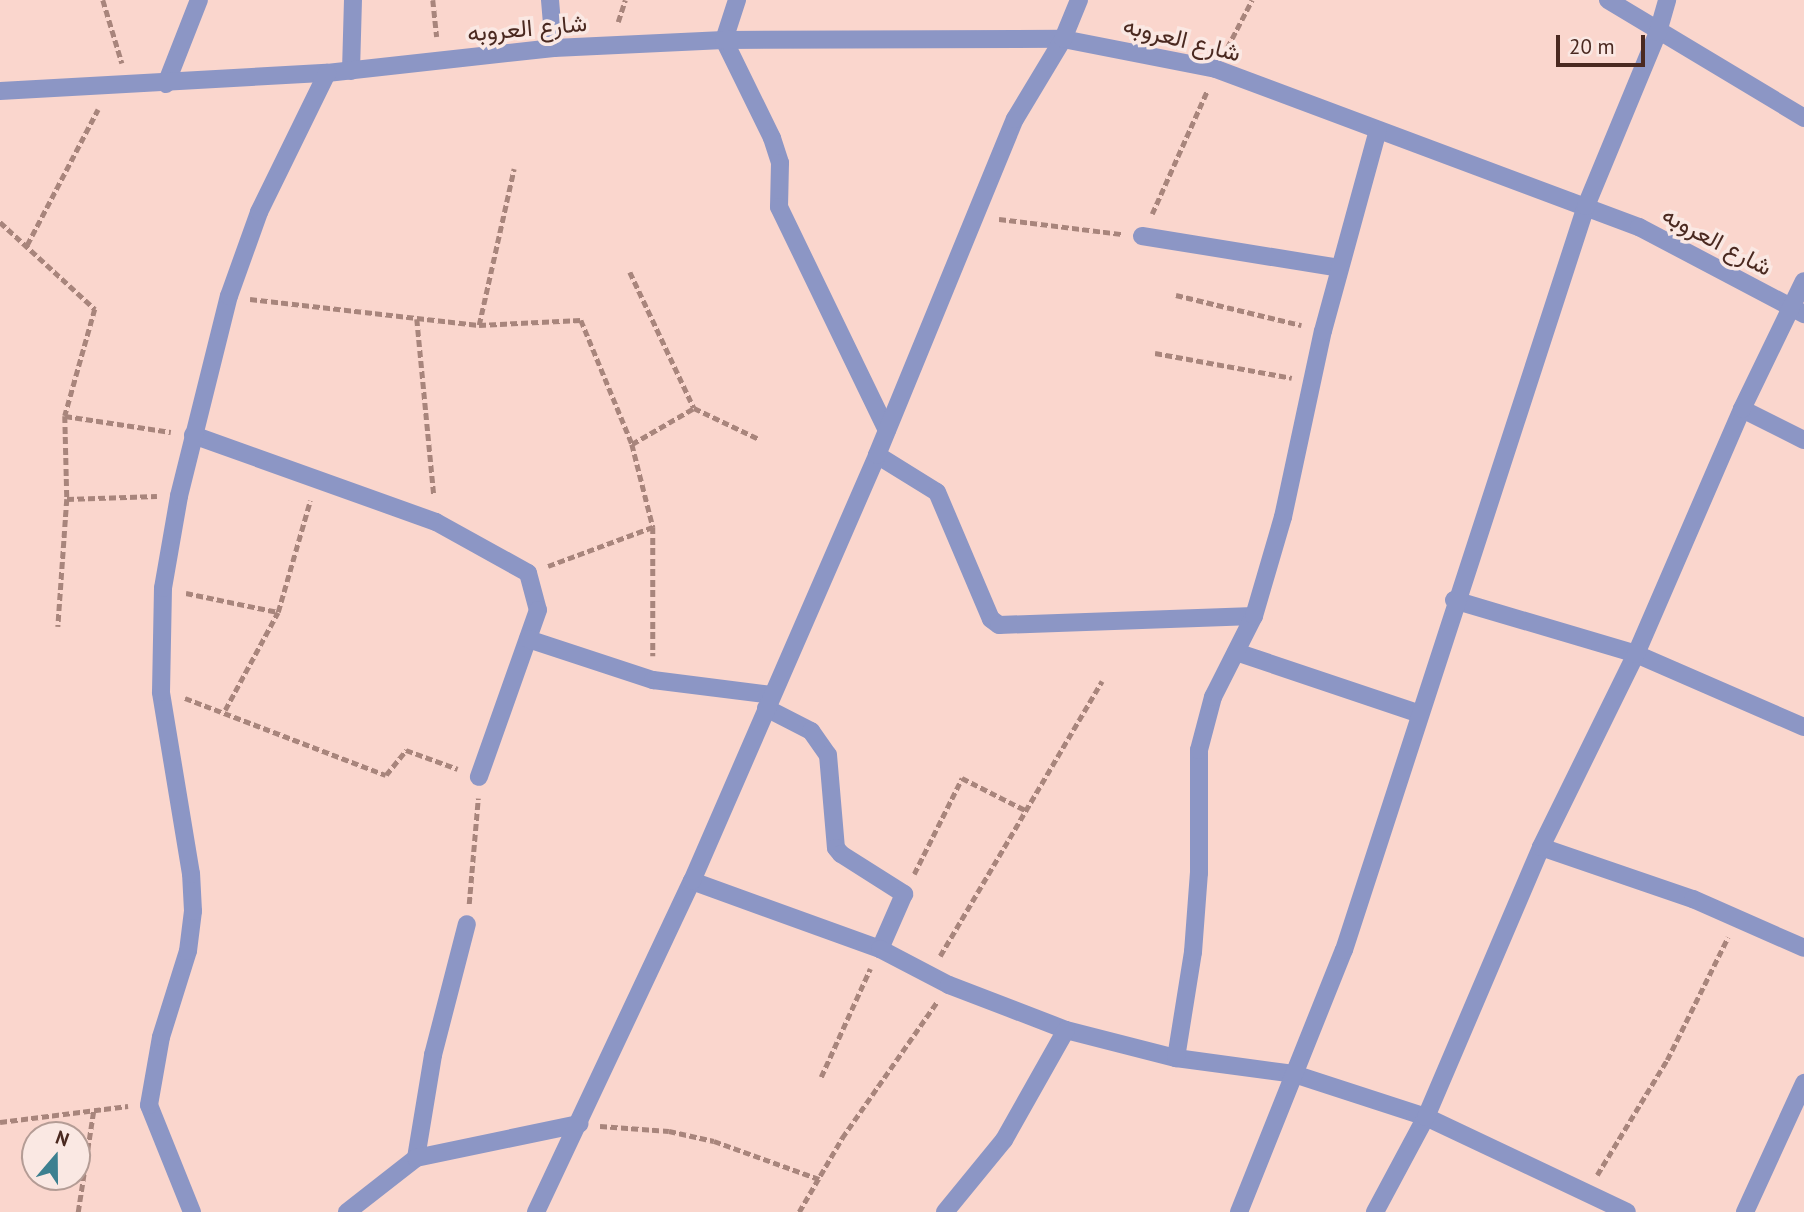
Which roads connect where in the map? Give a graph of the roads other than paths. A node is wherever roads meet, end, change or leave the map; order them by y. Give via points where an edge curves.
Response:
1 (199, 0) edge
2 (353, 0) edge
3 (550, 0) edge
4 (737, 0) edge
5 (1079, 0) edge
6 (1608, 0) edge
7 (1667, 0) edge
8 (1658, 32) junction
9 (1063, 39) junction
10 (724, 40) junction
11 (554, 48) junction
12 (351, 71) junction
13 (327, 73) junction
14 (166, 84) junction
15 (0, 91) edge
16 (1804, 118) edge
17 (1378, 130) junction
18 (1586, 206) junction
19 (1142, 236) road end
20 (1339, 268) junction
21 (1804, 282) edge
22 (1798, 310) edge
23 (1742, 409) junction
24 (887, 430) junction
25 (193, 435) junction
26 (1804, 440) edge
27 (877, 455) junction
28 (1454, 600) junction
29 (1254, 616) junction
30 (528, 639) junction
31 (1236, 652) junction
32 (1636, 654) junction
33 (769, 702) junction
34 (1420, 714) junction
35 (1804, 727) edge
36 (479, 777) road end
37 (1541, 847) junction
38 (692, 881) junction
39 (467, 924) road end
40 (1804, 948) edge
41 (880, 949) junction
42 (1066, 1030) junction
43 (1176, 1058) junction
44 (1294, 1074) junction
45 (1804, 1083) edge
46 (1426, 1117) junction
47 (579, 1124) junction
48 (416, 1158) junction
49 (543, 1210) edge
50 (192, 1212) edge
51 (347, 1212) edge
52 (945, 1212) edge
53 (1238, 1212) edge
54 (1375, 1212) edge
55 (1627, 1212) edge
56 (1745, 1212) edge

1 - 14 street
2 - 12 street
3 - 11 street
4 - 10 street
5 - 9 street
6 - 8 street
7 - 8 street
8 - 16 street
8 - 18 street
9 - 10 street, شارع العروبه
9 - 17 street, شارع العروبه via 1216,69
9 - 24 street via 1015,119
10 - 11 street, شارع العروبه
10 - 24 street via 772,138 780,163 779,207
11 - 12 street, شارع العروبه
12 - 13 street, شارع العروبه
13 - 14 street, شارع العروبه
13 - 25 street via 259,212 229,296
14 - 15 street, شارع العروبه
17 - 18 street, شارع العروبه
17 - 20 street
18 - 22 street, شارع العروبه via 1639,227
18 - 28 street
19 - 20 street
20 - 29 street via 1283,517
21 - 22 street
22 - 23 street
23 - 26 street
23 - 32 street
24 - 27 street
25 - 30 street via 436,522 528,573 538,610
25 - 50 street via 163,588 161,692 193,911 188,951 161,1037 149,1105
27 - 29 street via 936,492 990,619 999,625
27 - 33 street
28 - 32 street
28 - 34 street
29 - 31 street
30 - 33 street via 653,680
30 - 36 street
31 - 34 street
31 - 43 street via 1213,697 1199,750 1197,899
32 - 35 street
32 - 37 street
33 - 38 street
33 - 41 street via 811,731 828,755 836,848 904,894
34 - 44 street via 1344,950
37 - 40 street via 1738,917
37 - 46 street
38 - 41 street
38 - 47 street
39 - 48 street via 433,1055
41 - 42 street via 949,985
42 - 43 street
42 - 52 street via 1004,1140
43 - 44 street
44 - 46 street
44 - 53 street
45 - 56 street
46 - 54 street
46 - 55 street
47 - 48 street
47 - 49 street
48 - 51 street

